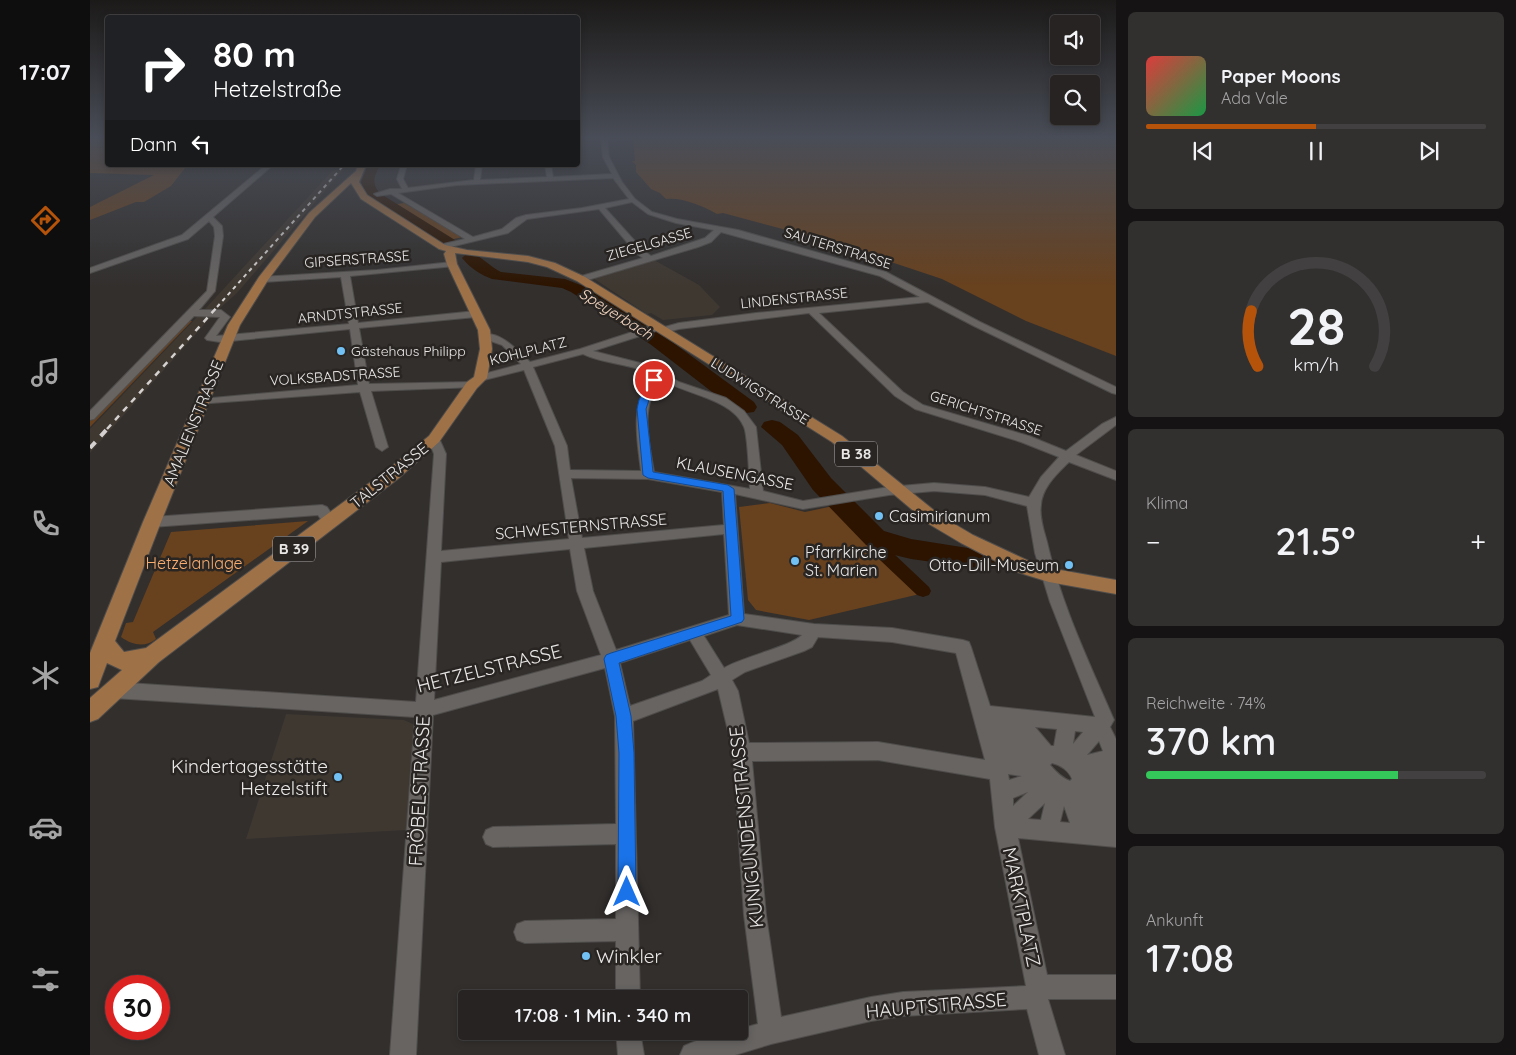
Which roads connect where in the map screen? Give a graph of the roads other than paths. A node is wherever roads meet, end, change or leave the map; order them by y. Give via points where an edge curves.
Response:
1 (243, 188) edge
2 (346, 188) edge
3 (358, 188) edge
4 (412, 188) edge
5 (625, 188) edge
6 (404, 189) joint
7 (338, 190) joint
8 (390, 191) junction
9 (377, 194) dead end
10 (633, 200) junction
11 (601, 207) junction
12 (209, 217) junction
13 (720, 229) junction
14 (471, 239) junction
15 (460, 249) junction
16 (649, 258) junction
17 (452, 264) junction
18 (90, 271) edge
19 (345, 274) junction
20 (263, 279) junction
21 (581, 279) junction
22 (929, 299) junction
23 (811, 310) junction
24 (192, 313) junction
25 (476, 314) junction
26 (354, 327) junction
27 (652, 330) junction
28 (485, 336) junction
29 (228, 339) junction
30 (584, 351) junction
31 (527, 365) junction
32 (660, 376) junction
33 (476, 382) junction
34 (364, 387) junction
35 (1116, 391) edge
36 (201, 402) junction
37 (90, 417) edge
38 (1116, 420) edge
39 (434, 439) junction
40 (382, 447) dead end
41 (1067, 456) junction
42 (564, 474) junction
43 (648, 475) junction
44 (1116, 476) edge
45 (728, 489) junction
46 (899, 490) junction
47 (757, 494) junction
48 (1034, 503) junction
49 (152, 522) junction
50 (330, 522) junction
51 (731, 529) junction
52 (577, 544) junction
53 (434, 557) junction
54 (1049, 576) junction
55 (1116, 587) edge
56 (738, 619) junction
57 (814, 630) junction
58 (694, 633) junction
59 (106, 643) junction
60 (152, 656) junction
61 (611, 659) junction
62 (92, 676) edge
63 (723, 678) junction
64 (113, 690) junction
65 (424, 710) junction
66 (90, 712) edge
67 (983, 713) junction
68 (624, 716) junction
69 (1016, 717) junction
70 (1067, 723) junction
71 (1107, 732) edge
72 (990, 743) junction
73 (742, 752) junction
74 (1115, 758) edge
75 (1061, 773) junction
76 (999, 775) junction
77 (1116, 777) edge
78 (1116, 796) edge
79 (1116, 810) edge
80 (1006, 827) junction
81 (1048, 831) junction
82 (627, 834) junction
83 (1084, 834) junction
84 (1116, 835) edge
85 (493, 837) dead end
86 (627, 930) junction
87 (525, 932) dead end
88 (1116, 987) edge
89 (628, 990) edge
90 (1037, 992) junction
91 (771, 1032) junction
92 (629, 1040) edge
93 (403, 1055) edge
94 (631, 1055) edge
95 (693, 1055) edge
96 (1052, 1055) edge

1 - 12 street
2 - 7 main road
3 - 15 main road via 380,208 442,247
4 - 6 street
5 - 10 street, SAUTERSTRASSE
6 - 8 street
7 - 20 main road, AMALIENSTRASSE via 312,215
8 - 9 street
8 - 14 street
10 - 11 street
10 - 13 street, SAUTERSTRASSE via 660,217
11 - 14 street via 526,217 505,231
11 - 16 street
12 - 18 street via 185,237
12 - 24 street via 218,226 219,236 212,286 205,300
13 - 16 street, ZIEGELGASSE via 708,240
13 - 22 street, SAUTERSTRASSE via 884,274
14 - 15 street
15 - 17 main road
15 - 21 main road, LUDWIGSTRASSE / B 38 via 528,259 551,265
16 - 21 street, ZIEGELGASSE
17 - 19 street, GIPSERSTRASSE
17 - 25 main road, TALSTRASSE / B 39
19 - 20 street, GIPSERSTRASSE
19 - 26 street
20 - 29 main road, AMALIENSTRASSE
21 - 27 main road, LUDWIGSTRASSE / B 38
22 - 23 street, LINDENSTRASSE
22 - 35 street, SAUTERSTRASSE
23 - 27 street, LINDENSTRASSE
23 - 41 street, GERICHTSTRASSE via 900,394 919,407 1025,439
24 - 29 street via 221,313 224,317 210,338
24 - 37 street
25 - 26 street, ARNDTSTRASSE
25 - 28 main road, TALSTRASSE / B 39
26 - 29 street, ARNDTSTRASSE
26 - 34 street
27 - 30 street, KOHLPLATZ
27 - 46 main road, LUDWIGSTRASSE / B 38 via 837,439
28 - 31 street via 505,343
28 - 33 main road, TALSTRASSE / B 39 via 486,350
29 - 36 main road, AMALIENSTRASSE
30 - 31 street, KOHLPLATZ
30 - 32 street, KOHLPLATZ via 644,367
31 - 33 street, KOHLPLATZ
31 - 42 street via 561,446
32 - 43 street via 651,385 642,409
32 - 47 street via 722,400 746,419 750,426
33 - 34 street, VOLKSBADSTRASSE
33 - 39 main road, TALSTRASSE / B 39
34 - 36 street, VOLKSBADSTRASSE
34 - 40 street
36 - 49 main road, AMALIENSTRASSE
38 - 41 street
39 - 50 main road, TALSTRASSE / B 39
39 - 53 street, FRÖBELSTRASSE via 440,454
41 - 44 street, GERICHTSTRASSE
41 - 48 street
42 - 43 street, KLAUSENGASSE
42 - 52 street
43 - 45 street, KLAUSENGASSE
45 - 47 street, KLAUSENGASSE
45 - 51 street
46 - 47 street, KLAUSENGASSE via 803,504
46 - 48 street, KLAUSENGASSE via 969,489
46 - 54 main road, LUDWIGSTRASSE / B 38 via 967,540
48 - 54 street
49 - 50 street via 322,510
49 - 59 main road, AMALIENSTRASSE
50 - 60 main road, TALSTRASSE / B 39
51 - 52 street, SCHWESTERNSTRASSE
51 - 56 street
52 - 53 street, SCHWESTERNSTRASSE
52 - 61 street via 585,591
53 - 65 street, FRÖBELSTRASSE
54 - 55 main road, B 38
54 - 71 street
56 - 57 street
56 - 58 street, HETZELSTRASSE
57 - 63 street via 806,642 739,668
57 - 67 street, MARKTPLATZ via 892,635 963,647
58 - 61 street, HETZELSTRASSE
58 - 63 street, KUNIGUNDENSTRASSE
59 - 60 main road, B 39 via 110,654 119,660 133,662
59 - 62 main road, AMALIENSTRASSE
60 - 64 main road, TALSTRASSE / B 39
61 - 65 street, HETZELSTRASSE
61 - 68 street
62 - 64 main road
63 - 68 street
63 - 73 street, KUNIGUNDENSTRASSE via 729,690
64 - 65 street, HETZELSTRASSE
64 - 66 main road, TALSTRASSE / B 39
65 - 93 street, FRÖBELSTRASSE
67 - 69 street
67 - 72 street, MARKTPLATZ
67 - 75 street
68 - 82 street
69 - 70 street
69 - 75 street
70 - 71 street
70 - 75 street
71 - 74 street
71 - 75 street
72 - 75 street
72 - 76 street, MARKTPLATZ
73 - 76 street via 878,751
73 - 91 street, KUNIGUNDENSTRASSE via 755,915
74 - 75 street
75 - 76 street via 1009,790
75 - 77 street
75 - 78 street
75 - 79 street
75 - 80 street
75 - 81 street
75 - 83 street
75 - 84 street
76 - 80 street, MARKTPLATZ
80 - 81 street, MARKTPLATZ
80 - 90 street, MARKTPLATZ
81 - 83 street, MARKTPLATZ
82 - 85 street
82 - 86 street
83 - 84 street, MARKTPLATZ
86 - 87 street
86 - 89 street
88 - 90 street, HAUPTSTRASSE
90 - 91 street, HAUPTSTRASSE via 903,1004
90 - 96 street, MARKTPLATZ
91 - 95 street, HAUPTSTRASSE
92 - 94 street

